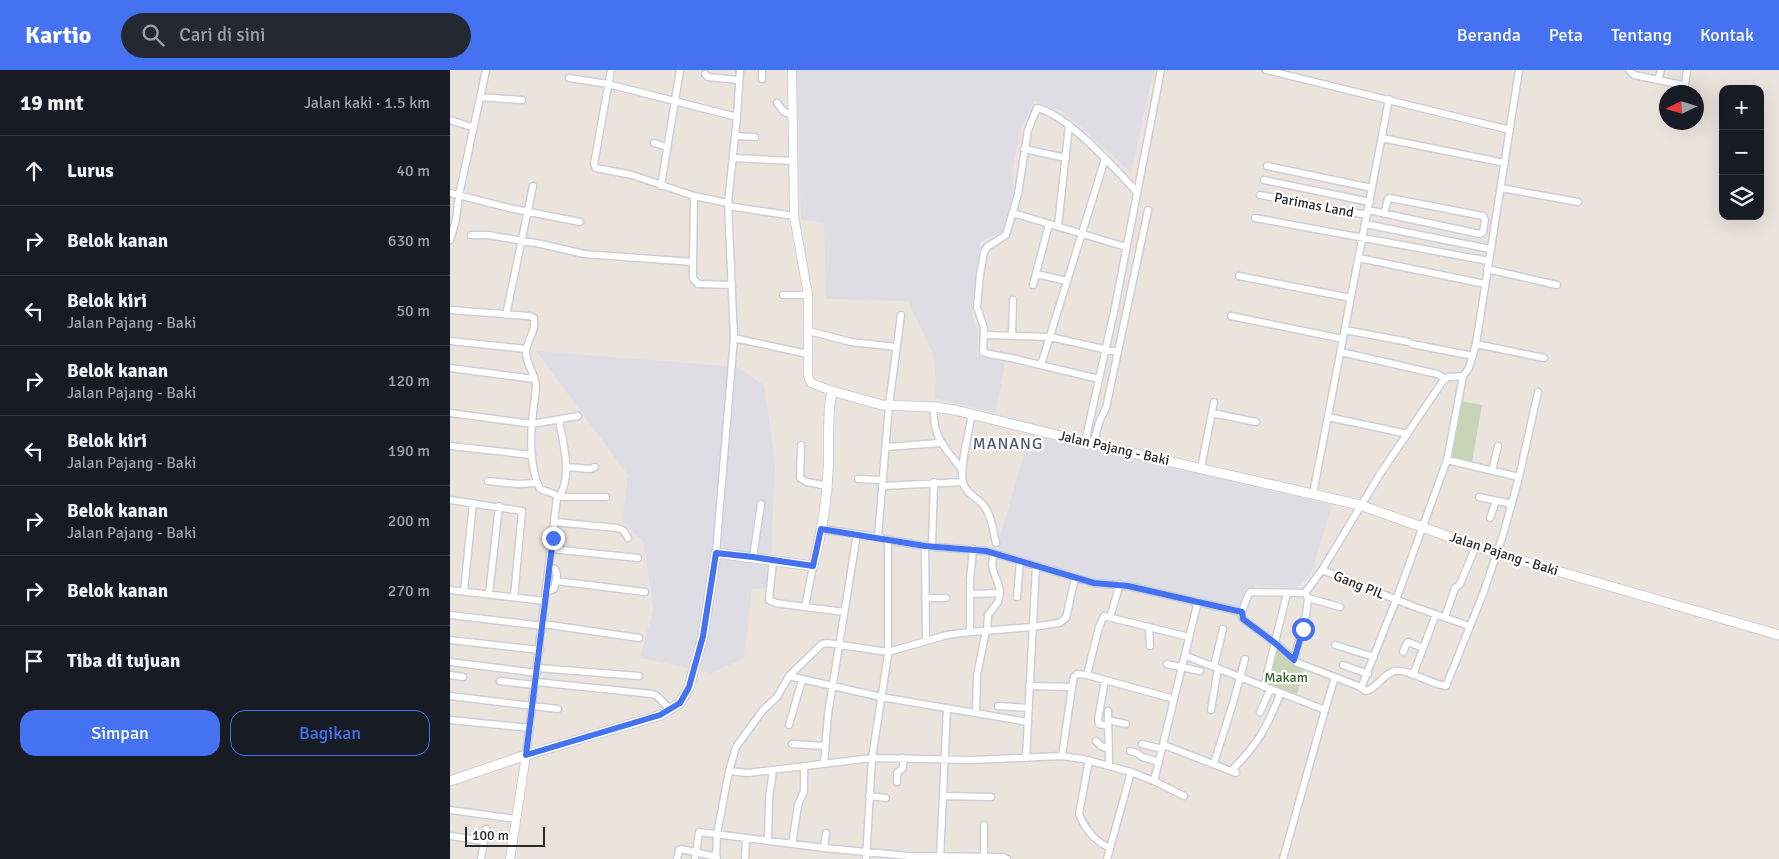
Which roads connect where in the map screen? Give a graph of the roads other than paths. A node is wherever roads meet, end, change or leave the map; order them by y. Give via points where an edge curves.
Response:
1 (486, 70) edge
2 (611, 70) edge
3 (680, 70) edge
4 (740, 70) edge
5 (762, 70) edge
6 (792, 70) edge
7 (1161, 70) edge
8 (1266, 70) edge
9 (1519, 70) edge
10 (1629, 70) edge
11 (1661, 70) edge
12 (1687, 70) edge
13 (705, 74) dead end
14 (569, 78) dead end
15 (762, 79) dead end
16 (738, 80) junction
17 (1658, 80) junction
18 (608, 84) junction
19 (480, 97) junction
20 (522, 100) dead end
21 (1389, 100) junction
22 (674, 102) junction
23 (777, 103) dead end
24 (793, 116) junction
25 (737, 117) junction
26 (450, 120) edge
27 (1069, 125) junction
28 (472, 127) junction
29 (1510, 130) junction
30 (735, 136) junction
31 (754, 137) dead end
32 (1382, 138) junction
33 (654, 143) dead end
34 (667, 147) junction
35 (1024, 149) junction
36 (733, 158) junction
37 (1066, 158) junction
38 (1105, 159) junction
39 (793, 161) junction
40 (1505, 163) junction
41 (1267, 166) dead end
42 (1264, 180) dead end
43 (533, 186) dead end
44 (661, 186) junction
45 (1372, 188) junction
46 (1501, 188) junction
47 (1136, 192) junction
48 (450, 193) edge
49 (1260, 195) dead end
50 (458, 196) junction
51 (694, 196) junction
52 (1370, 202) junction
53 (1578, 202) dead end
54 (728, 205) junction
55 (1148, 210) dead end
56 (527, 212) junction
57 (1013, 213) junction
58 (1368, 213) junction
59 (1384, 214) junction
60 (794, 216) junction
61 (1255, 218) dead end
62 (580, 222) dead end
63 (1049, 224) junction
64 (1365, 224) junction
65 (1058, 226) junction
66 (1082, 233) junction
67 (471, 235) dead end
68 (1363, 236) junction
69 (451, 237) edge
70 (521, 241) junction
71 (1490, 249) junction
72 (1125, 250) junction
73 (1137, 258) junction
74 (1359, 258) junction
75 (1488, 261) junction
76 (693, 262) junction
77 (1487, 269) junction
78 (1036, 274) junction
79 (1239, 276) dead end
80 (1067, 281) junction
81 (1484, 284) junction
82 (732, 285) junction
83 (1033, 285) dead end
84 (1557, 285) dead end
85 (783, 294) dead end
86 (808, 295) junction
87 (1351, 298) junction
88 (1013, 300) dead end
89 (450, 310) edge
90 (506, 315) junction
91 (901, 315) dead end
92 (1231, 316) dead end
93 (1345, 330) junction
94 (809, 331) junction
95 (984, 335) junction
96 (1012, 335) junction
97 (1050, 337) junction
98 (734, 338) junction
99 (1343, 339) junction
100 (450, 341) edge
101 (1476, 344) junction
102 (897, 347) junction
103 (526, 349) junction
104 (1106, 350) junction
105 (1117, 352) junction
106 (1341, 352) junction
107 (808, 354) junction
108 (1473, 356) junction
109 (1544, 358) dead end
110 (1041, 365) junction
111 (450, 368) edge
112 (1463, 376) junction
113 (534, 378) junction
114 (1099, 379) junction
115 (1446, 379) junction
116 (832, 391) junction
117 (1538, 392) dead end
118 (1214, 402) dead end
119 (889, 406) junction
120 (934, 407) junction
121 (450, 413) edge
122 (1212, 413) junction
123 (972, 414) junction
124 (578, 416) dead end
125 (1328, 417) junction
126 (559, 420) junction
127 (1256, 422) dead end
128 (532, 424) junction
129 (1408, 434) junction
130 (940, 442) junction
131 (1089, 443) junction
132 (802, 445) dead end
133 (450, 446) edge
134 (1498, 446) dead end
135 (886, 447) junction
136 (532, 455) junction
137 (1447, 460) junction
138 (566, 467) junction
139 (595, 467) dead end
140 (1201, 468) junction
141 (962, 470) junction
142 (1492, 471) junction
143 (1519, 477) junction
144 (858, 479) dead end
145 (488, 482) dead end
146 (934, 482) junction
147 (963, 482) junction
148 (537, 483) junction
149 (883, 483) junction
150 (827, 486) junction
151 (1313, 494) junction
152 (558, 497) junction
153 (606, 497) dead end
154 (1479, 497) dead end
155 (450, 500) edge
156 (1496, 501) junction
157 (473, 503) junction
158 (761, 504) dead end
159 (1512, 504) junction
160 (1360, 505) junction
161 (499, 506) junction
162 (1490, 518) dead end
163 (555, 522) junction
164 (1423, 527) junction
165 (821, 529) junction
166 (857, 534) junction
167 (878, 537) junction
168 (628, 538) dead end
169 (888, 540) junction
170 (996, 543) dead end
171 (929, 546) junction
172 (1476, 546) junction
173 (552, 549) junction
174 (973, 549) junction
175 (716, 553) junction
176 (994, 553) junction
177 (1498, 554) junction
178 (753, 557) junction
179 (638, 558) dead end
180 (773, 560) junction
181 (1020, 561) junction
182 (813, 566) junction
183 (1036, 566) junction
184 (549, 567) junction
185 (1322, 570) junction
186 (1075, 578) junction
187 (556, 581) junction
188 (1120, 584) junction
189 (450, 590) edge
190 (464, 591) junction
191 (546, 592) junction
192 (645, 592) dead end
193 (1000, 593) junction
194 (1287, 593) junction
195 (489, 594) junction
196 (970, 594) junction
197 (1307, 596) junction
198 (514, 597) junction
199 (1017, 597) dead end
200 (925, 598) junction
201 (946, 598) dead end
202 (1396, 600) junction
203 (545, 601) junction
204 (1198, 601) junction
205 (805, 607) junction
206 (1340, 607) dead end
207 (844, 612) junction
208 (1242, 612) junction
209 (1436, 614) junction
210 (450, 615) edge
211 (1110, 617) junction
212 (1445, 617) junction
213 (543, 625) junction
214 (1469, 626) junction
215 (1032, 627) junction
216 (1149, 627) junction
217 (1223, 629) dead end
218 (970, 632) junction
219 (986, 633) junction
220 (1779, 635) edge
221 (1189, 637) junction
222 (639, 638) dead end
223 (450, 640) edge
224 (926, 641) junction
225 (1275, 643) junction
226 (840, 645) junction
227 (1336, 645) dead end
228 (1150, 646) dead end
229 (1422, 648) junction
230 (540, 650) junction
231 (1404, 652) dead end
232 (888, 653) junction
233 (1186, 656) junction
234 (1374, 658) junction
235 (1245, 659) dead end
236 (1294, 660) junction
237 (450, 662) edge
238 (1167, 664) dead end
239 (1343, 665) dead end
240 (1182, 667) junction
241 (1216, 667) junction
242 (537, 671) junction
243 (1200, 671) dead end
244 (1368, 674) junction
245 (450, 675) edge
246 (1087, 675) junction
247 (1413, 675) junction
248 (639, 676) dead end
249 (789, 676) junction
250 (463, 677) dead end
251 (1240, 677) junction
252 (1335, 677) junction
253 (802, 680) junction
254 (1105, 680) junction
255 (500, 681) dead end
256 (536, 684) junction
257 (833, 686) junction
258 (1029, 686) junction
259 (1072, 687) junction
260 (1267, 688) junction
261 (1361, 688) junction
262 (1280, 694) junction
263 (450, 696) edge
264 (881, 697) junction
265 (1174, 699) junction
266 (998, 706) dead end
267 (532, 707) junction
268 (669, 707) junction
269 (947, 708) junction
270 (1029, 708) junction
271 (558, 709) dead end
272 (1211, 710) dead end
273 (1325, 710) junction
274 (1108, 712) dead end
275 (1260, 712) dead end
276 (976, 713) junction
277 (450, 720) edge
278 (1028, 722) junction
279 (1108, 723) junction
280 (1126, 724) dead end
281 (789, 725) dead end
282 (530, 728) junction
283 (1096, 741) dead end
284 (792, 744) dead end
285 (1142, 744) dead end
286 (825, 746) junction
287 (1163, 747) junction
288 (1109, 749) junction
289 (1130, 751) dead end
290 (526, 755) junction
291 (1062, 756) junction
292 (872, 758) junction
293 (903, 758) junction
294 (1026, 758) junction
295 (946, 759) junction
296 (1089, 760) junction
297 (1159, 762) junction
298 (1214, 763) junction
299 (824, 764) junction
300 (804, 766) junction
301 (1109, 766) junction
302 (773, 770) junction
303 (729, 771) junction
304 (1131, 772) junction
305 (450, 781) edge
306 (1154, 781) junction
307 (897, 782) dead end
308 (869, 796) junction
309 (944, 796) junction
310 (1184, 796) dead end
311 (991, 797) dead end
312 (886, 798) dead end
313 (450, 810) edge
314 (516, 819) junction
315 (984, 825) dead end
316 (486, 829) dead end
317 (826, 833) dead end
318 (717, 834) junction
319 (450, 836) edge
320 (746, 839) junction
321 (484, 841) junction
322 (768, 842) junction
323 (792, 844) junction
324 (824, 848) junction
325 (1110, 848) junction
326 (695, 856) edge
327 (867, 856) edge
328 (984, 857) junction
329 (716, 858) edge
330 (940, 858) edge
331 (481, 859) edge
332 (510, 859) edge
333 (677, 859) edge
334 (745, 859) edge
335 (1007, 859) edge
336 (1107, 859) edge
337 (1283, 859) edge

1 - 19 street
2 - 18 street
3 - 22 street
4 - 16 street
5 - 15 street
6 - 24 street
7 - 47 street
8 - 21 street
9 - 29 street
10 - 17 street via 1634,75
11 - 17 street
12 - 17 street via 1683,85
13 - 16 street
14 - 18 street
16 - 25 street
18 - 22 street
18 - 44 street via 594,166
19 - 20 street
19 - 28 street
21 - 29 street
21 - 32 street
22 - 25 street
22 - 34 street
23 - 24 street
24 - 39 street
25 - 30 street
26 - 28 street
27 - 35 street via 1037,108
27 - 37 street
27 - 38 street
28 - 50 street
29 - 40 street
30 - 31 street
30 - 36 street
32 - 40 street
32 - 45 street
33 - 34 street
34 - 44 street
35 - 37 street
35 - 57 street
36 - 39 street
36 - 54 street
37 - 65 street
38 - 47 street
38 - 66 street
39 - 60 street
40 - 46 street
41 - 45 street
42 - 52 street
43 - 56 street
44 - 51 street
45 - 52 street
46 - 53 street
46 - 71 street
47 - 72 street
48 - 50 street
49 - 58 street, Parimas Land
50 - 56 street
50 - 69 street
51 - 54 street
51 - 76 street
52 - 58 street
54 - 60 street
54 - 82 street
55 - 73 street
56 - 62 street
56 - 70 street
57 - 63 street
57 - 95 street via 1006,235 984,252 977,307
58 - 59 street, Parimas Land
58 - 64 street
59 - 59 street, Parimas Land via 1480,234 1485,220 1483,216 1390,198
60 - 86 street
61 - 68 street
63 - 65 street
63 - 78 street
64 - 68 street
64 - 71 street
65 - 66 street
66 - 72 street
66 - 80 street
67 - 70 street
68 - 74 street
68 - 75 street
70 - 76 street via 584,254
70 - 90 street
71 - 75 street
72 - 73 street
72 - 104 street
73 - 105 street
74 - 81 street
74 - 87 street
75 - 77 street
76 - 82 street via 693,278 698,284
77 - 81 street
77 - 84 street
78 - 80 street
78 - 83 street
79 - 87 street
80 - 97 street
81 - 101 street
82 - 98 street
85 - 86 street
86 - 94 street
87 - 93 street
88 - 96 street
89 - 90 street
90 - 103 street via 534,318 534,330
91 - 102 street
92 - 99 street
93 - 99 street
93 - 108 street
94 - 102 street via 851,342
94 - 107 street
95 - 96 street
95 - 110 street via 983,352
96 - 97 street
97 - 104 street
97 - 110 street
98 - 107 street
98 - 175 street
99 - 106 street
100 - 103 street
101 - 108 street
101 - 109 street
102 - 119 street
103 - 113 street via 527,363
104 - 105 street
104 - 114 street
105 - 131 street via 1106,408
106 - 115 street via 1437,374
106 - 125 street
107 - 116 street via 809,380
108 - 112 street
110 - 114 street
111 - 113 street
112 - 115 street
112 - 137 street
113 - 128 street
114 - 131 street
115 - 129 street
116 - 119 main road, Jalan Pajang - Baki
116 - 150 main road
117 - 143 street
118 - 122 street
119 - 120 main road, Jalan Pajang - Baki
119 - 135 street
120 - 123 main road, Jalan Pajang - Baki
120 - 130 street via 933,420
121 - 128 street
122 - 127 street
122 - 140 street
123 - 131 main road, Jalan Pajang - Baki
123 - 141 street
124 - 126 street
125 - 129 street
125 - 151 street
126 - 128 street
126 - 138 street
128 - 136 street
129 - 160 street
130 - 135 street
130 - 141 street
131 - 140 main road, Jalan Pajang - Baki
132 - 150 street via 800,478
133 - 136 street
134 - 142 street
135 - 149 street
136 - 148 street
137 - 142 street
137 - 164 street
138 - 139 street
138 - 152 street via 564,486
140 - 151 main road, Jalan Pajang - Baki
141 - 147 street
142 - 143 street
143 - 159 street
144 - 149 street
145 - 148 street
146 - 147 street
146 - 149 street
146 - 171 street
147 - 170 street via 970,495 986,508
148 - 152 street via 540,489
149 - 167 street
150 - 165 main road
151 - 160 main road, Jalan Pajang - Baki
152 - 153 street
152 - 163 street
154 - 156 street
155 - 157 street
156 - 159 street
156 - 162 street
157 - 161 street
157 - 190 street
158 - 178 street
159 - 177 street
160 - 164 main road, Jalan Pajang - Baki
160 - 185 street
161 - 195 street
161 - 198 street via 523,513
163 - 168 street via 617,528 623,530
163 - 173 street
164 - 172 main road, Jalan Pajang - Baki
164 - 202 street
165 - 166 street
165 - 182 main road
166 - 167 street
166 - 207 street
167 - 169 street
169 - 171 street
169 - 232 street
171 - 174 street
171 - 200 street
172 - 177 main road, Jalan Pajang - Baki
172 - 212 street
173 - 179 street
173 - 184 street
174 - 176 street
174 - 196 street
175 - 178 main road
175 - 268 main road via 701,648 689,687 680,703
176 - 181 street
176 - 193 street via 992,570
177 - 214 street
177 - 220 main road, Jalan Pajang - Baki
178 - 180 main road
180 - 182 main road
180 - 205 street via 769,600
181 - 183 street
181 - 199 street
182 - 205 street
183 - 186 street
183 - 215 street
184 - 187 street via 556,572
184 - 191 street
185 - 197 street
185 - 202 street, Gang PIL
186 - 188 street via 1100,584
186 - 215 street via 1064,621
187 - 191 street via 554,589
187 - 192 street
188 - 204 street
188 - 211 street
189 - 190 street
190 - 195 street
191 - 203 street
193 - 196 street
193 - 219 street via 998,602 988,615
194 - 197 street
194 - 208 street via 1250,592
194 - 225 street
195 - 198 street
196 - 218 street
197 - 206 street
197 - 236 street via 1306,615
198 - 203 street
200 - 201 street
200 - 224 street
202 - 209 street, Gang PIL
202 - 234 street
203 - 213 street
204 - 208 street
204 - 221 street
205 - 207 street
207 - 226 street
208 - 225 street via 1243,619
209 - 212 street, Gang PIL
209 - 229 street
210 - 213 street
211 - 216 street
211 - 246 street via 1102,618
212 - 214 street, Gang PIL
213 - 222 street
213 - 230 street
214 - 247 street via 1446,686
215 - 219 street
215 - 258 street
216 - 221 street
216 - 228 street
217 - 241 street
218 - 219 street
218 - 224 street
219 - 276 street via 977,675
221 - 233 street
223 - 230 street
224 - 232 street
225 - 236 street
225 - 260 street
226 - 232 street
226 - 249 street via 822,644
226 - 257 street
227 - 234 street
229 - 231 street via 1408,642
229 - 247 street
230 - 242 street
232 - 264 street
233 - 240 street
233 - 241 street
234 - 244 street
235 - 251 street
236 - 252 street
237 - 242 street
238 - 240 street
239 - 244 street
240 - 243 street
240 - 265 street
241 - 251 street
241 - 272 street
242 - 248 street
242 - 256 street
244 - 261 street
245 - 250 street
246 - 254 street
246 - 259 street via 1076,675
247 - 261 street via 1394,671 1371,689
249 - 253 street
249 - 303 street via 777,697 763,710 736,747
251 - 260 street
251 - 298 street
252 - 261 street
252 - 273 street
253 - 257 street
253 - 281 street
254 - 265 street
254 - 279 street via 1098,720 1099,724
255 - 256 street
256 - 267 street
256 - 268 street via 652,694
257 - 264 street
257 - 286 street
258 - 259 street
258 - 270 street
259 - 291 street
260 - 262 street
260 - 275 street
262 - 273 street
262 - 298 street via 1264,732 1233,772
263 - 267 street
264 - 269 street
264 - 292 street
265 - 287 street
266 - 270 street
267 - 271 street
267 - 282 street
268 - 290 main road via 660,715
269 - 276 street
269 - 295 street
270 - 278 street
273 - 337 street
274 - 279 street
276 - 278 street
277 - 282 street
278 - 294 street
279 - 280 street
279 - 288 street
282 - 290 street
283 - 288 street
284 - 286 street
285 - 287 street
286 - 299 street
287 - 297 street
287 - 298 street
288 - 301 street
289 - 297 street
290 - 305 main road
290 - 314 street
291 - 294 street
291 - 296 street
292 - 293 street
292 - 299 street
292 - 308 street
293 - 295 street
293 - 307 street
294 - 295 street
295 - 309 street
296 - 301 street
296 - 325 street via 1079,814 1092,835
297 - 306 street
299 - 300 street
300 - 302 street
300 - 323 street via 804,791 798,805
301 - 304 street
302 - 303 street
302 - 322 street
303 - 318 street
304 - 306 street
304 - 325 street
306 - 310 street
308 - 312 street
308 - 327 street
309 - 311 street
309 - 330 street
313 - 314 street
314 - 332 street
315 - 328 street
316 - 321 street
317 - 324 street
318 - 320 street
318 - 326 street via 699,832
318 - 329 street
319 - 321 street
320 - 322 street
320 - 334 street
321 - 331 street
322 - 323 street
323 - 324 street
324 - 327 street
325 - 336 street
326 - 329 street
326 - 333 street via 680,849
327 - 330 street
328 - 330 street
328 - 335 street

